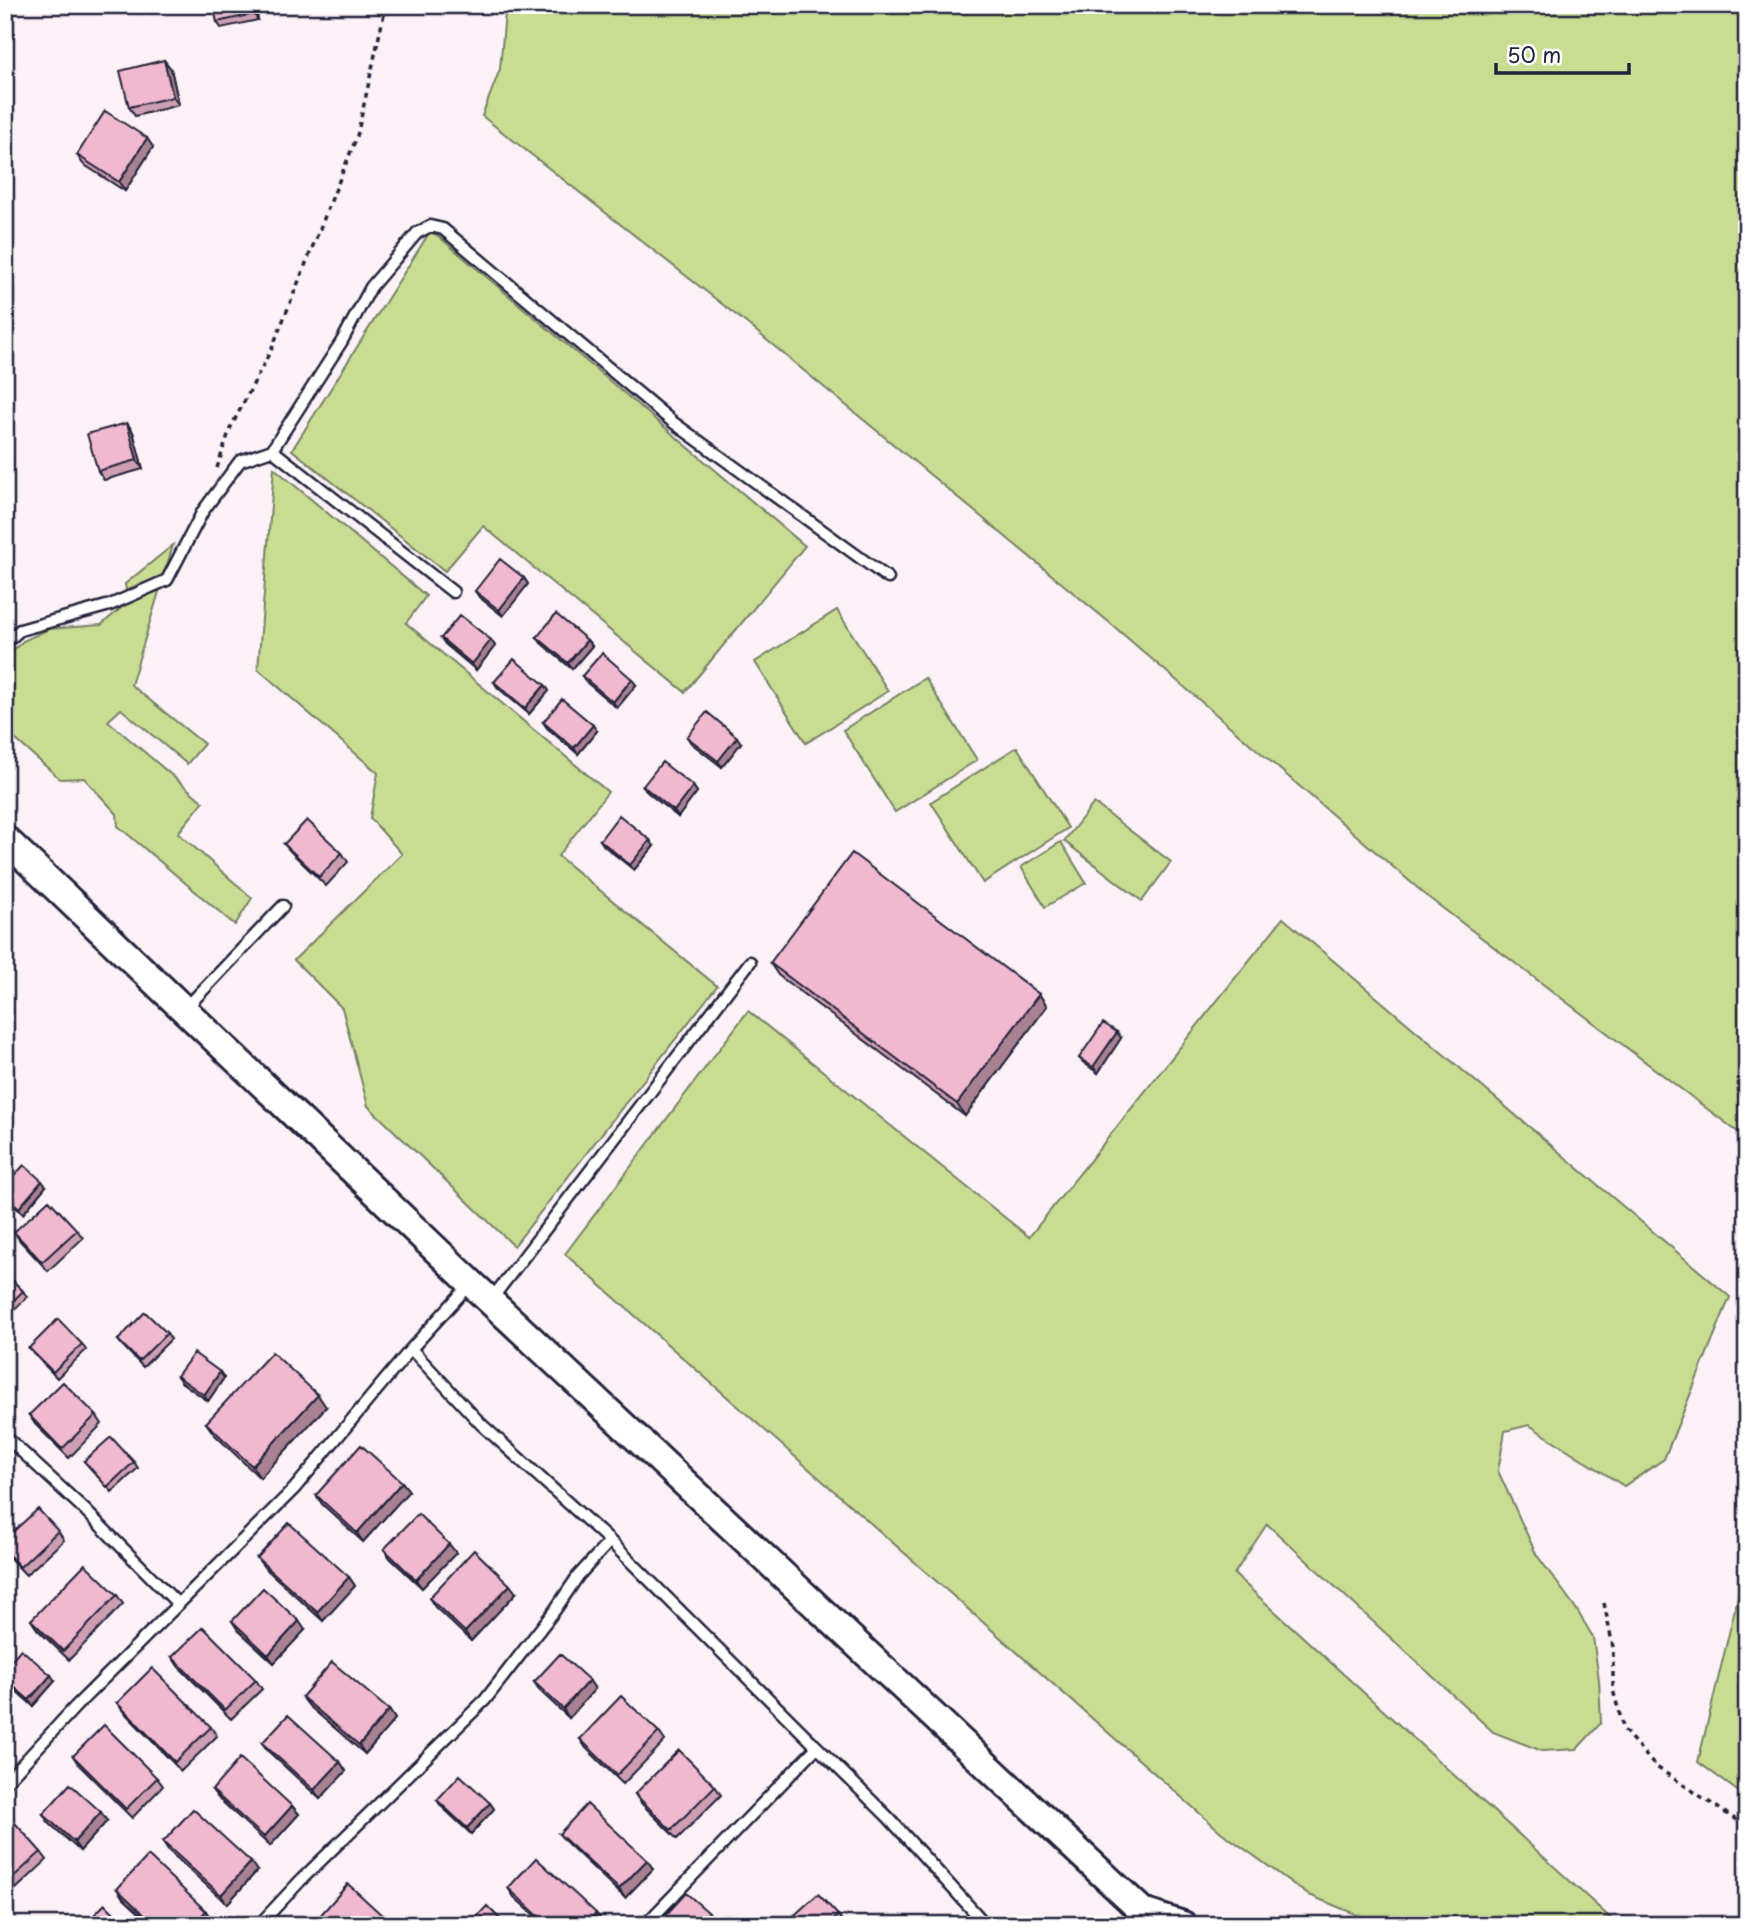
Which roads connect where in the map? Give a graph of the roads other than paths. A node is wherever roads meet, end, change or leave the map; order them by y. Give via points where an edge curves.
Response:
1 (272, 450) junction
2 (888, 578) dead end
3 (453, 592) dead end
4 (5, 643) edge
5 (5, 839) edge
6 (284, 906) dead end
7 (750, 962) dead end
8 (184, 1010) junction
9 (481, 1292) junction
10 (411, 1349) junction
11 (5, 1436) edge
12 (610, 1541) junction
13 (178, 1604) junction
14 (817, 1747) junction
15 (5, 1783) edge
16 (1150, 1919) edge
17 (259, 1925) edge
18 (645, 1925) edge
19 (986, 1925) edge
20 (1183, 1925) edge

1 - 2 lane via 371,287 417,233 430,226 443,229 674,423
1 - 3 lane
1 - 4 lane via 240,461 202,511 167,580 110,605 20,630
5 - 8 main road
6 - 8 lane
7 - 9 lane
8 - 9 main road
9 - 10 lane
9 - 16 main road
10 - 12 lane via 481,1424
10 - 13 lane via 294,1489
11 - 13 lane
12 - 14 lane
12 - 17 lane via 578,1576 485,1700
13 - 15 lane
14 - 18 lane
14 - 19 lane
16 - 20 main road

